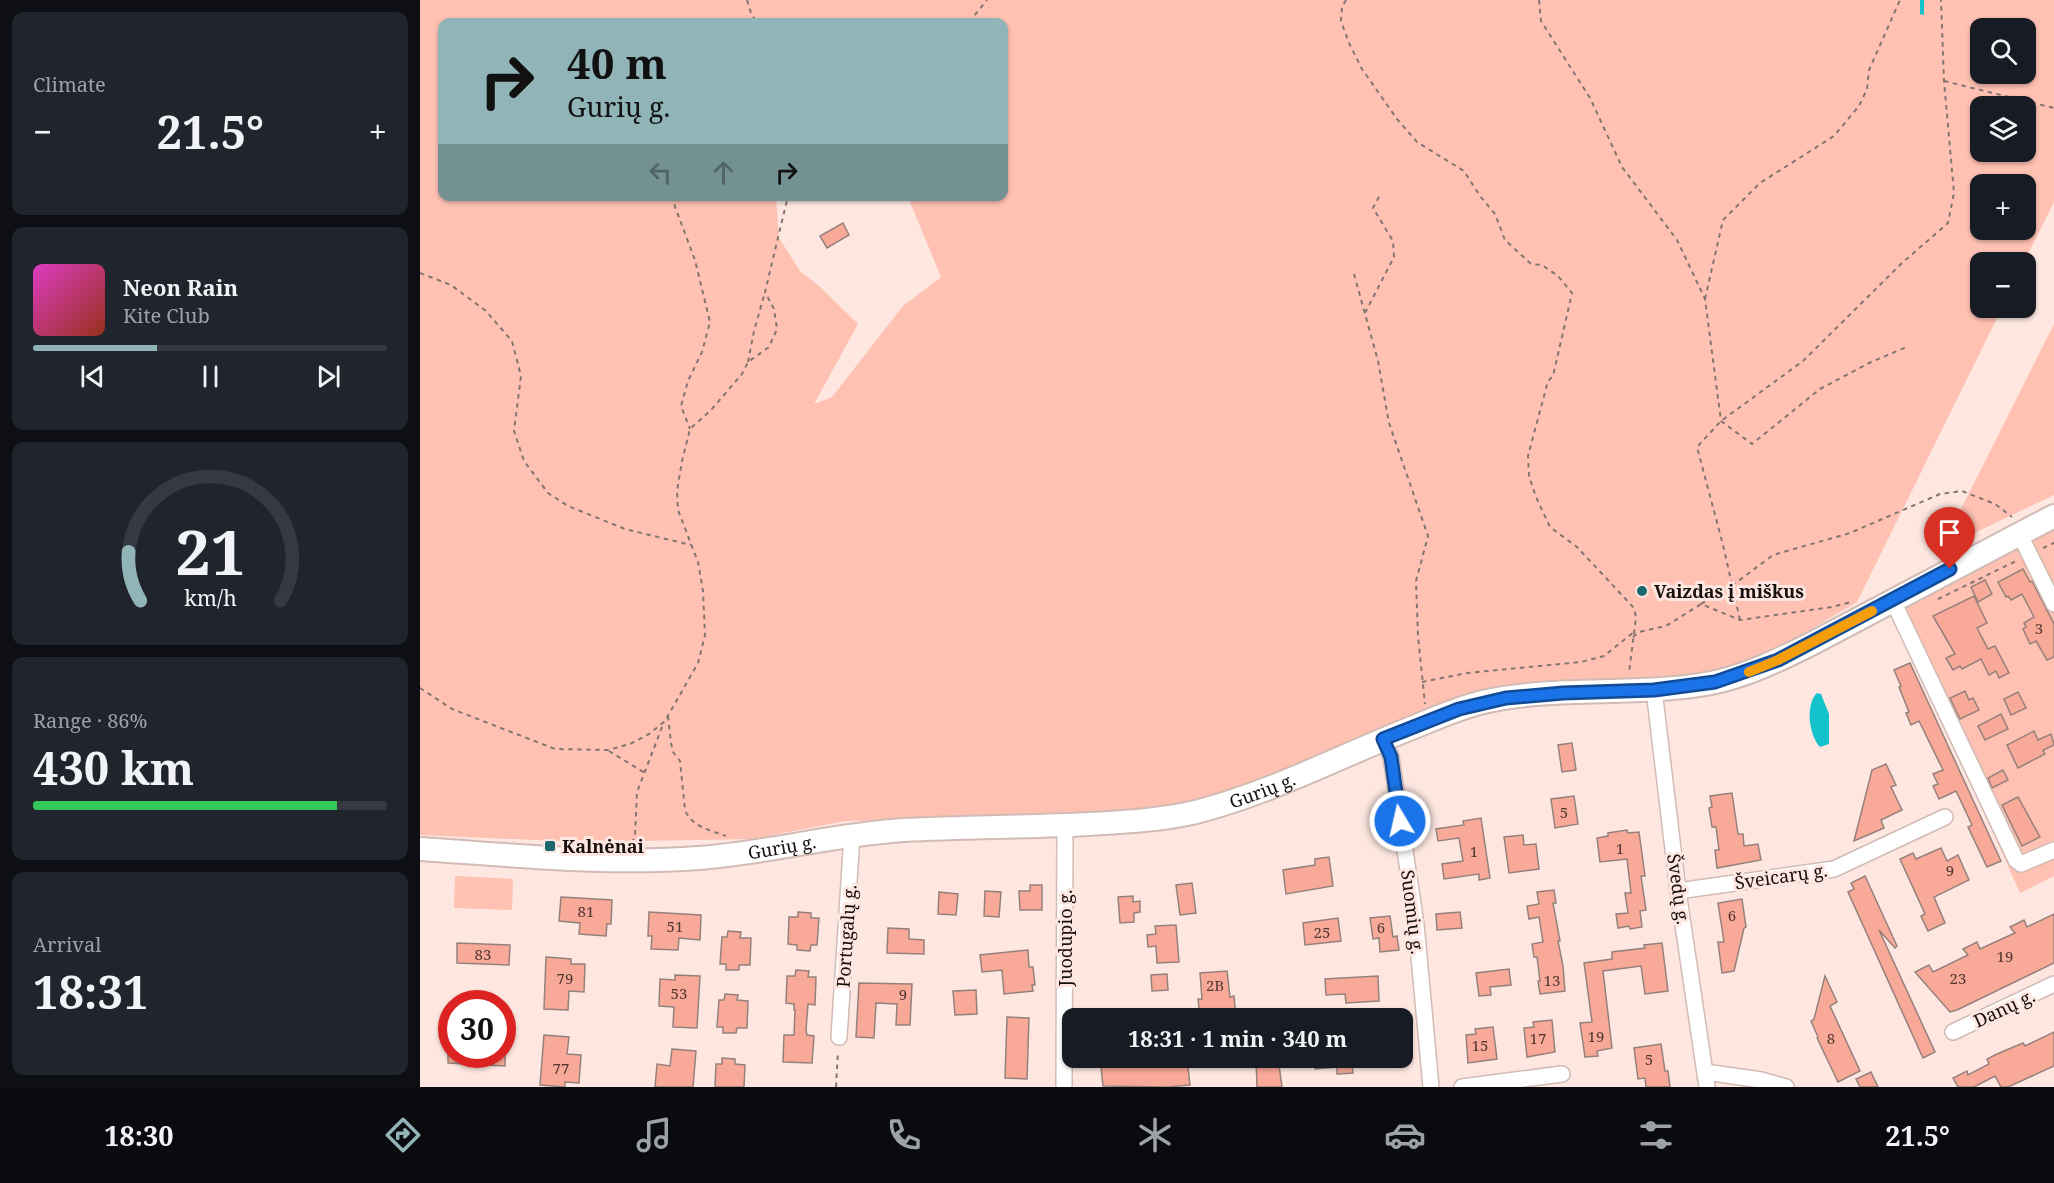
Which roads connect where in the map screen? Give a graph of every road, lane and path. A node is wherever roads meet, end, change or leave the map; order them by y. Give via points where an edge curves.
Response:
1 (747, 0) edge
2 (987, 0) edge
3 (1346, 0) edge
4 (1539, 0) edge
5 (1900, 0) edge
6 (1941, 0) edge
7 (754, 18) edge
8 (972, 18) edge
9 (1944, 81) junction
10 (2054, 108) edge
11 (1381, 193) dead end
12 (673, 201) edge
13 (787, 201) edge
14 (420, 273) edge
15 (1354, 274) dead end
16 (765, 292) junction
17 (1704, 299) junction
18 (1365, 313) junction
19 (1907, 347) dead end
20 (748, 362) junction
21 (1721, 421) junction
22 (690, 429) junction
23 (2054, 516) edge
24 (2023, 531) junction
25 (2054, 543) edge
26 (691, 545) junction
27 (2030, 555) junction
28 (1733, 585) junction
29 (1892, 600) junction
30 (1930, 602) dead end
31 (1701, 604) junction
32 (2054, 604) edge
33 (1871, 611) junction
34 (1740, 620) junction
35 (1634, 632) junction
36 (1633, 638) junction
37 (1422, 682) junction
38 (420, 688) edge
39 (1627, 690) junction
40 (1654, 690) junction
41 (668, 714) junction
42 (664, 721) junction
43 (1427, 722) junction
44 (1383, 739) junction
45 (608, 750) junction
46 (645, 773) junction
47 (1945, 817) dead end
48 (1065, 825) junction
49 (726, 836) dead end
50 (852, 836) junction
51 (631, 845) dead end
52 (420, 849) edge
53 (2054, 850) edge
54 (1678, 891) junction
55 (2054, 984) edge
56 (1953, 1032) dead end
57 (840, 1037) joint
58 (1562, 1074) dead end
59 (1706, 1079) edge
60 (836, 1087) edge
61 (1064, 1087) edge
62 (1431, 1087) edge
63 (1461, 1087) edge
64 (1786, 1087) edge

1 - 7 path
2 - 8 path
3 - 35 path via 1341,21 1349,43 1397,119 1417,142 1464,171 1495,214 1505,240 1532,264 1542,265 1558,276 1572,293 1553,376 1548,381 1528,456 1529,476 1550,527 1577,547 1630,601 1636,617
4 - 17 path via 1540,21 1590,98 1622,167 1677,240
5 - 17 path via 1869,70 1860,106 1834,136 1760,183 1723,220
6 - 9 path
9 - 10 path
9 - 21 path via 1954,193 1948,223 1803,362
11 - 18 path via 1373,208 1393,241 1394,257
12 - 22 path via 695,260 710,322 681,406
13 - 16 path
14 - 26 path via 451,285 486,310 512,341 521,376 514,432 524,461 548,493 568,506 625,529
15 - 18 path
16 - 20 path
16 - 20 path via 774,309 777,329 769,347
17 - 21 path
18 - 37 path via 1389,423 1428,536 1416,581
19 - 21 path via 1820,389 1752,444
20 - 22 path via 711,410
21 - 28 path via 1697,447
22 - 26 path via 677,491 678,510
23 - 24 street, Gurių g.
24 - 27 street
24 - 28 path via 1995,504 1962,491 1940,494 1850,533 1773,555
24 - 29 street, Gurių g.
25 - 27 path
26 - 41 path via 703,591 705,635 698,663
27 - 30 path
27 - 32 street
28 - 31 path
28 - 34 path
29 - 33 street, Gurių g.
29 - 53 street via 2016,860 2021,864
31 - 34 path
31 - 36 path via 1666,626 1639,632
33 - 34 path via 1860,602 1847,602 1832,608
33 - 40 street, Gurių g. via 1778,660 1744,673 1715,682
35 - 36 path
35 - 37 path via 1604,657
36 - 39 path
37 - 43 path
38 - 45 path via 452,709 555,749
39 - 40 street, Gurių g.
39 - 43 street, Gurių g. via 1506,698 1459,709
40 - 54 street, Švedų g.
41 - 42 path
41 - 49 path via 688,818 697,826
42 - 45 path via 630,744
42 - 46 path
43 - 44 street, Gurių g.
44 - 48 street, Gurių g. via 1232,802 1154,819
44 - 62 street, Suomių g. via 1391,757 1416,924
45 - 46 path
46 - 51 path via 638,792
47 - 54 street, Šveicarų g. via 1834,869
48 - 50 street, Gurių g. via 942,828
48 - 61 street, Juodupio g.
50 - 52 street, Gurių g. via 737,854 625,861
50 - 57 street, Portugalų g.
54 - 59 street, Švedų g.
55 - 56 street, Danų g.
57 - 60 path
58 - 63 street
59 - 64 street via 1761,1080

